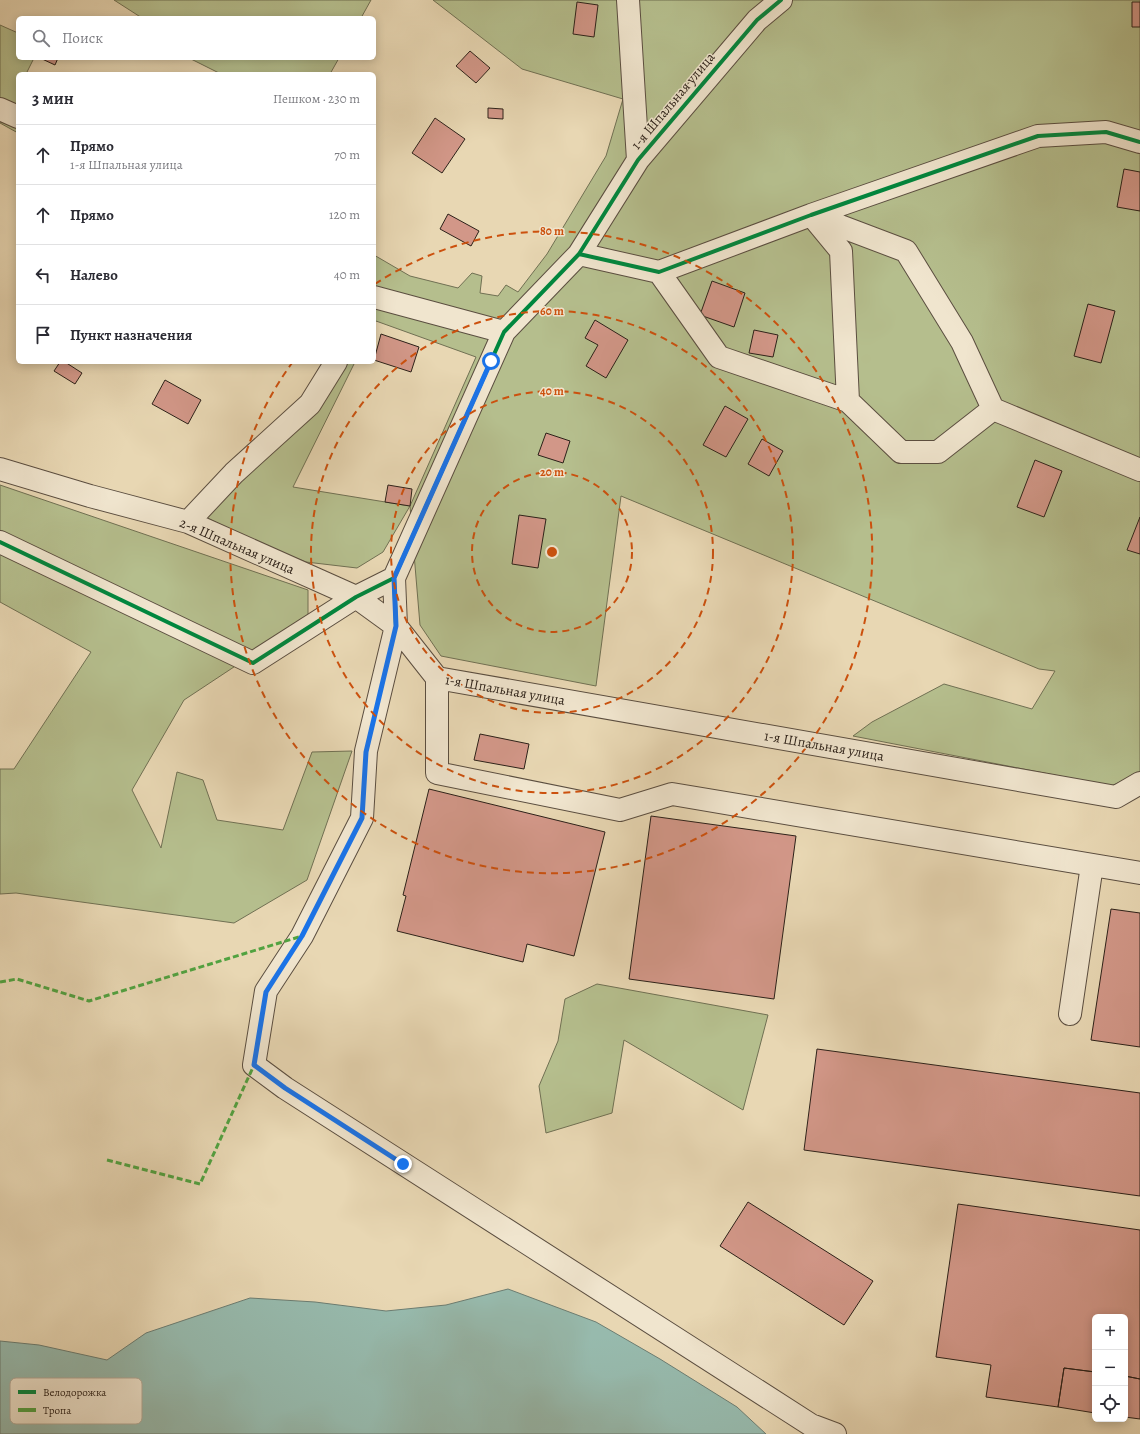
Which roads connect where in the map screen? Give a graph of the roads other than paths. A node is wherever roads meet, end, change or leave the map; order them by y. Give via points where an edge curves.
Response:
1 (628, 0) edge
2 (781, 0) edge
3 (0, 109) edge
4 (16, 116) edge
5 (1140, 142) edge
6 (638, 160) junction
7 (811, 215) junction
8 (579, 254) junction
9 (659, 272) junction
10 (376, 300) edge
11 (504, 332) junction
12 (335, 364) edge
13 (848, 401) junction
14 (992, 409) junction
15 (0, 469) edge
16 (1140, 470) edge
17 (188, 522) junction
18 (0, 542) edge
19 (394, 578) junction
20 (356, 598) junction
21 (396, 626) junction
22 (437, 678) junction
23 (1140, 783) edge
24 (1092, 865) junction
25 (1140, 873) edge
26 (1070, 1014) dead end
27 (835, 1434) edge

1 - 6 street
2 - 6 street, 1-я Шпальная улица via 757,20
3 - 4 street
5 - 7 street via 1106,132 1038,136
6 - 8 street, 1-я Шпальная улица
7 - 9 street
7 - 13 street via 841,251
7 - 14 street via 906,251 962,342
8 - 9 street
8 - 11 street, 1-я Шпальная улица
9 - 13 street via 719,357
10 - 11 street
11 - 19 street, 1-я Шпальная улица
12 - 17 street via 310,404 234,473
13 - 14 street via 901,452 938,452
14 - 16 street
15 - 17 street, 2-я Шпальная улица
17 - 20 street, 2-я Шпальная улица
18 - 20 street via 254,663
19 - 20 street
19 - 21 street, 1-я Шпальная улица
20 - 21 street, 2-я Шпальная улица
21 - 22 street, 1-я Шпальная улица
21 - 27 street via 366,752 362,818 302,936 266,992 254,1065 285,1088 811,1425
22 - 23 street, 1-я Шпальная улица via 1116,797
22 - 24 street via 437,773 620,810 672,794
24 - 25 street
24 - 26 street

